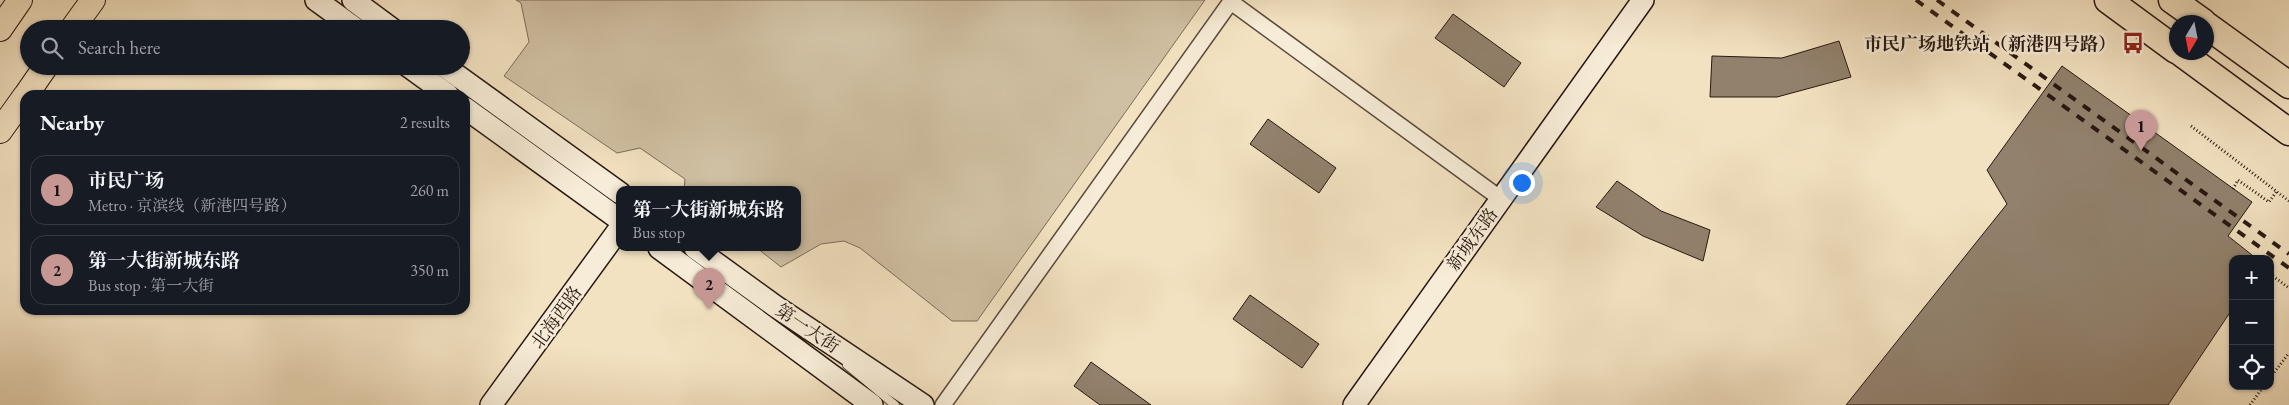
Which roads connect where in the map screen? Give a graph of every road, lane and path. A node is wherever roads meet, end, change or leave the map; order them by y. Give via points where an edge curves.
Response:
1 (20, 0) edge
2 (93, 0) edge
3 (316, 0) edge
4 (353, 0) edge
5 (1625, 0) edge
6 (1643, 0) edge
7 (2108, 0) edge
8 (2172, 0) edge
9 (1231, 1) edge
10 (2193, 15) edge
11 (79, 20) edge
12 (344, 20) edge
13 (380, 20) edge
14 (0, 29) edge
15 (2214, 31) edge
16 (2169, 45) edge
17 (2191, 60) edge
18 (39, 75) edge
19 (420, 75) edge
20 (456, 75) edge
21 (2289, 85) edge
22 (29, 90) edge
23 (441, 90) edge
24 (20, 102) edge
25 (470, 112) edge
26 (2191, 126) dead end
27 (0, 131) edge
28 (2289, 132) edge
29 (2233, 188) dead end
30 (616, 190) edge
31 (2277, 191) junction
32 (1495, 195) junction
33 (2289, 201) edge
34 (616, 217) edge
35 (616, 233) edge
36 (663, 251) edge
37 (699, 251) edge
38 (2274, 277) edge
39 (2289, 288) edge
40 (775, 306) junction
41 (2289, 353) edge
42 (2274, 373) edge
43 (2261, 390) edge
44 (491, 405) edge
45 (872, 405) edge
46 (895, 405) edge
47 (923, 405) edge
48 (943, 405) edge
49 (1337, 405) edge
50 (1354, 405) edge
51 (2250, 405) edge

1 - 14 main road
2 - 11 main road
3 - 12 street
4 - 13 street
5 - 32 street, 新城东路
6 - 32 street, 新城东路
7 - 16 highway
8 - 10 highway
9 - 32 street
9 - 48 street
15 - 21 highway
17 - 28 highway
18 - 22 main road
19 - 23 street
20 - 30 street
24 - 27 main road
25 - 34 street
26 - 31 path
29 - 31 path via 2238,180 2270,202
31 - 33 path
32 - 49 street, 新城东路
32 - 50 street, 新城东路
35 - 44 street, 北海西路
36 - 45 street, 第一大街
37 - 40 street, 第一大街
38 - 39 path
40 - 46 lane
40 - 47 street, 第一大街
41 - 42 path
43 - 51 path

